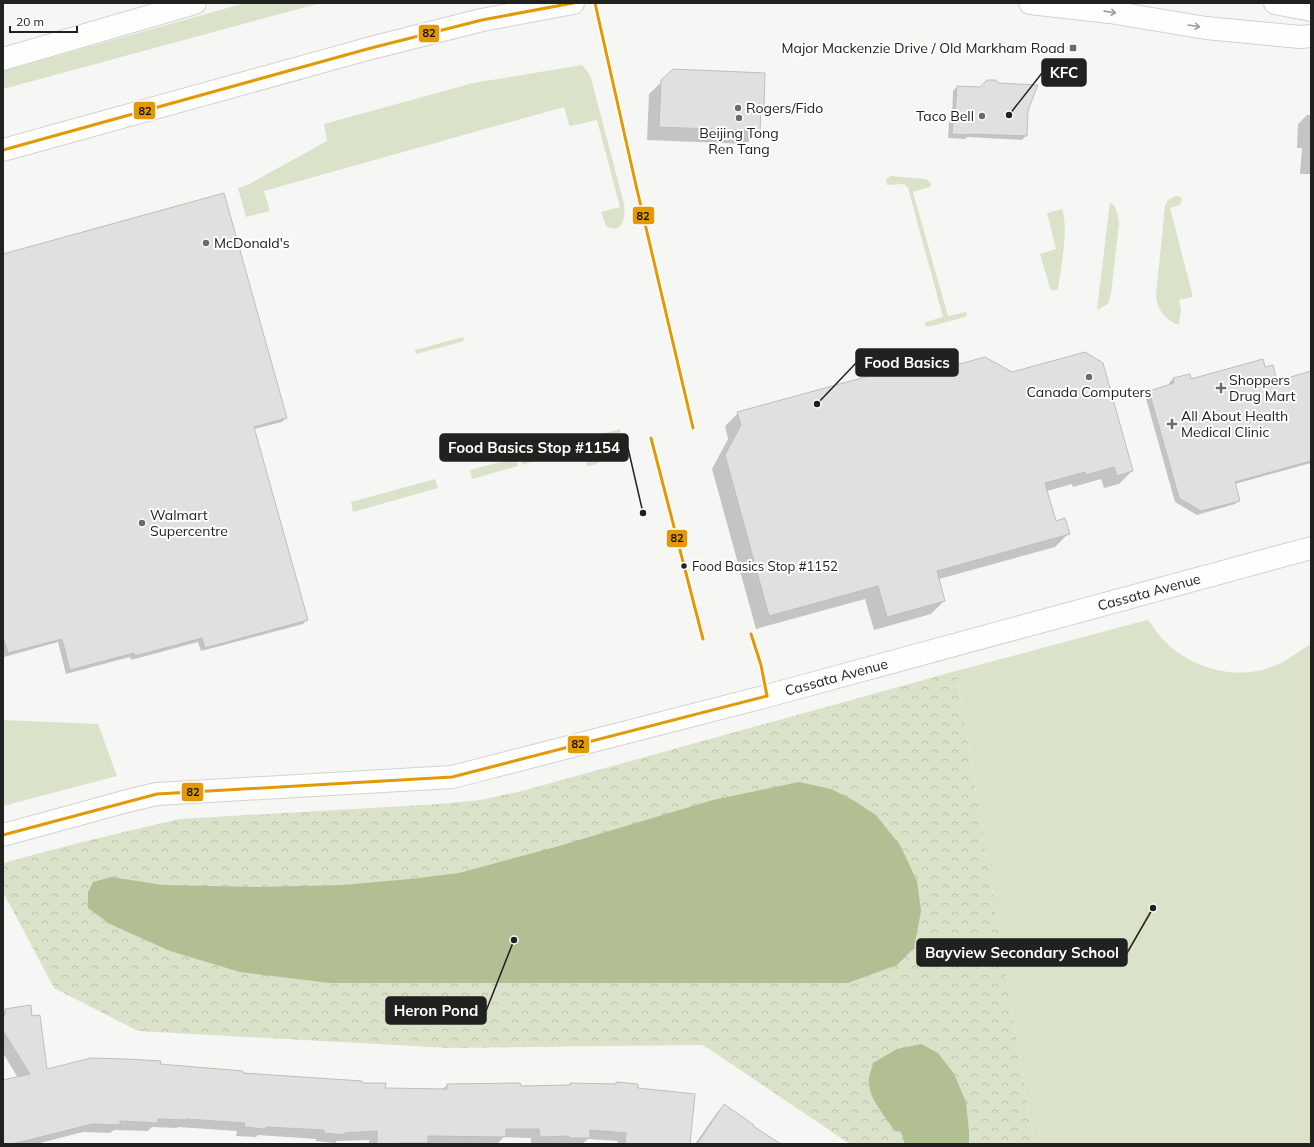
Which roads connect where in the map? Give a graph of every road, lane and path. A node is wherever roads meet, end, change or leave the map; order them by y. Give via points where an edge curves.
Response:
1 (195, 3) edge
2 (573, 3) edge
3 (1030, 3) edge
4 (1275, 3) edge
5 (1311, 10) edge
6 (1311, 36) edge
7 (3, 60) edge
8 (3, 150) edge
9 (1311, 548) edge
10 (3, 835) edge

1 - 7 street
2 - 8 street via 482,20 371,48
3 -> 6 street via 1110,12 1206,28 1300,38
4 - 5 street
9 - 10 street, Cassata Avenue via 767,696 452,777 157,794

